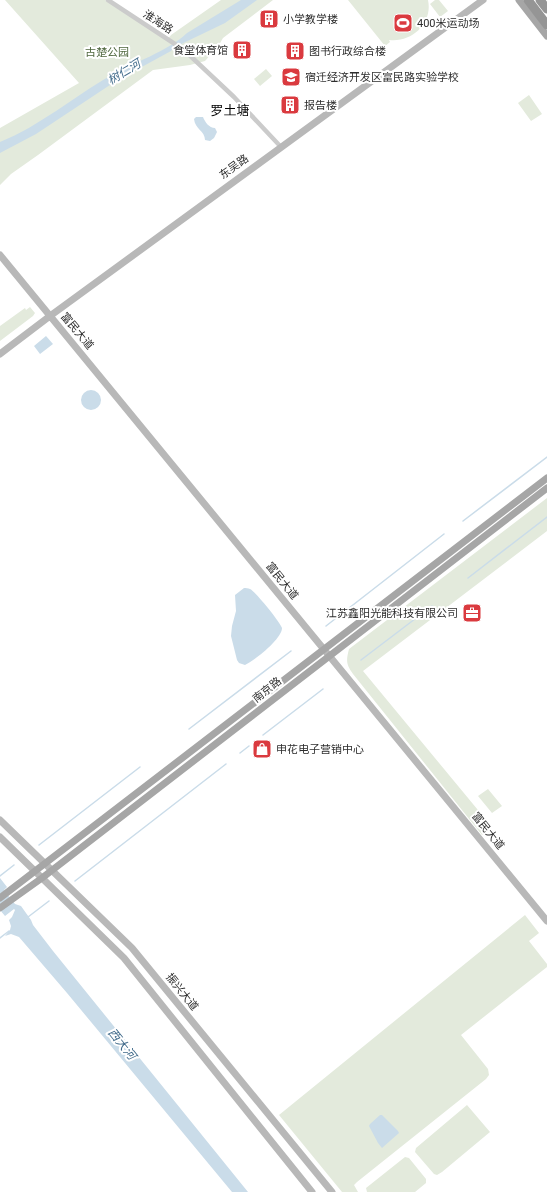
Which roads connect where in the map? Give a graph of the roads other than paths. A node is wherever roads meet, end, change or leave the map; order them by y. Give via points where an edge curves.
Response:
1 (108, 0) edge
2 (483, 0) edge
3 (519, 0) edge
4 (528, 0) edge
5 (540, 0) edge
6 (547, 9) edge
7 (547, 25) edge
8 (547, 36) edge
9 (281, 147) junction
10 (0, 255) edge
11 (50, 316) junction
12 (0, 354) edge
13 (547, 478) edge
14 (547, 488) edge
15 (327, 653) junction
16 (0, 820) edge
17 (0, 837) edge
18 (46, 864) junction
19 (52, 870) junction
20 (35, 871) junction
21 (42, 878) junction
22 (0, 898) edge
23 (0, 908) edge
24 (547, 921) edge
25 (312, 1192) edge
26 (332, 1192) edge

1 - 9 street, 淮海路 via 184,50 234,97
2 - 9 street, 东吴路
3 - 8 main road
4 - 7 highway
5 - 6 highway
9 - 11 street, 东吴路
10 - 11 street, 富民大道
11 - 12 street, 东吴路
11 - 15 street, 富民大道
13 - 15 main road, 南京路
14 - 15 main road, 南京路
15 - 18 main road, 南京路
15 - 19 main road, 南京路
15 - 24 street, 富民大道
16 - 18 street, 振兴大道
17 - 20 street
18 - 19 street, 振兴大道
18 - 20 main road, 南京路
19 - 21 main road, 南京路
19 - 26 street, 振兴大道 via 132,948
20 - 21 street
20 - 22 main road, 南京路
21 - 23 main road, 南京路
21 - 25 street via 124,958

